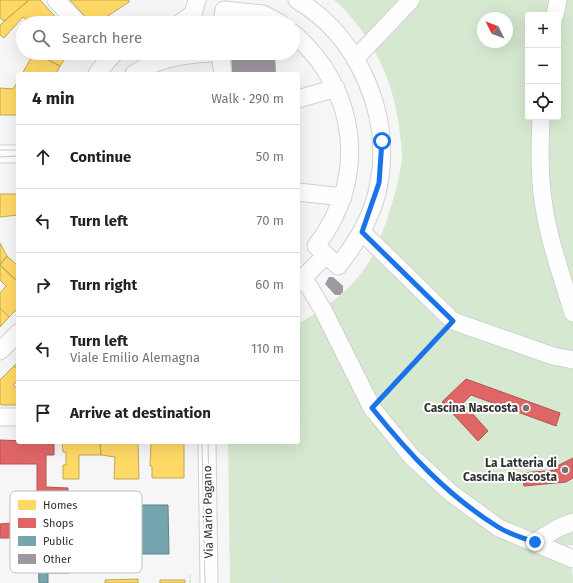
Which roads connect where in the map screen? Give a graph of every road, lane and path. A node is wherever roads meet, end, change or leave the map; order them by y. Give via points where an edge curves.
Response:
1 (56, 0) edge
2 (197, 0) edge
3 (297, 0) edge
4 (411, 0) edge
5 (558, 0) edge
6 (252, 6) edge
7 (556, 12) edge
8 (396, 15) junction
9 (71, 16) edge
10 (190, 16) edge
11 (223, 16) edge
12 (267, 16) edge
13 (525, 34) edge
14 (513, 35) edge
15 (300, 40) edge
16 (477, 45) edge
17 (477, 48) edge
18 (355, 58) junction
19 (106, 60) edge
20 (167, 60) edge
21 (172, 60) edge
22 (221, 60) edge
23 (98, 72) edge
24 (138, 72) edge
25 (152, 72) edge
26 (223, 72) edge
27 (336, 88) junction
28 (300, 98) edge
29 (541, 120) edge
30 (540, 139) junction
31 (573, 149) edge
32 (0, 154) edge
33 (16, 154) edge
34 (300, 192) edge
35 (343, 197) junction
36 (447, 217) junction
37 (362, 232) junction
38 (380, 250) junction
39 (326, 255) junction
40 (533, 262) junction
41 (567, 271) edge
42 (301, 281) edge
43 (573, 313) edge
44 (453, 321) junction
45 (16, 335) edge
46 (0, 351) edge
47 (573, 360) edge
48 (372, 408) junction
49 (300, 414) edge
50 (336, 415) junction
51 (0, 417) edge
52 (16, 417) edge
53 (206, 444) edge
54 (298, 444) edge
55 (335, 498) junction
56 (573, 522) edge
57 (499, 528) junction
58 (229, 531) dead end
59 (235, 532) junction
60 (535, 542) junction
61 (573, 559) edge
62 (190, 576) dead end
63 (190, 583) edge
64 (208, 583) edge
65 (278, 583) edge
66 (331, 583) edge
67 (409, 583) edge
68 (456, 583) edge

1 - 9 street
2 - 10 street
3 - 18 street via 338,34
4 - 8 street
5 - 7 street
6 - 11 street via 224,10
6 - 12 street
8 - 16 path
8 - 18 street
13 - 14 path
15 - 27 street via 316,57
17 - 36 path via 459,58 429,98 418,121 417,149 422,176 430,195
18 - 37 street via 371,93 382,141 379,183
19 - 23 street
20 - 24 street via 154,63
21 - 25 street
22 - 26 street
27 - 28 street
27 - 35 street via 346,116 349,139 349,170
29 - 30 street
30 - 31 path
30 - 41 street via 542,200 550,234
32 - 33 street
34 - 35 street
35 - 39 street via 333,221 316,246
36 - 38 path via 407,244
36 - 40 path via 475,240
37 - 38 street
37 - 39 street via 338,266
38 - 44 street
39 - 42 street
40 - 41 path
40 - 44 path
41 - 43 street
42 - 48 street via 323,310
44 - 47 street via 553,356
44 - 48 path
45 - 46 street
48 - 50 path
48 - 57 street via 411,456 451,493
49 - 50 path
50 - 55 path
51 - 52 street
53 - 64 street, Via Mario Pagano
54 - 59 path via 298,475
55 - 66 path
55 - 67 path via 354,508 375,525 392,547
56 - 60 street
57 - 60 street
57 - 68 path
58 - 59 path
59 - 65 path via 251,558 264,567
60 - 61 street
62 - 63 path

